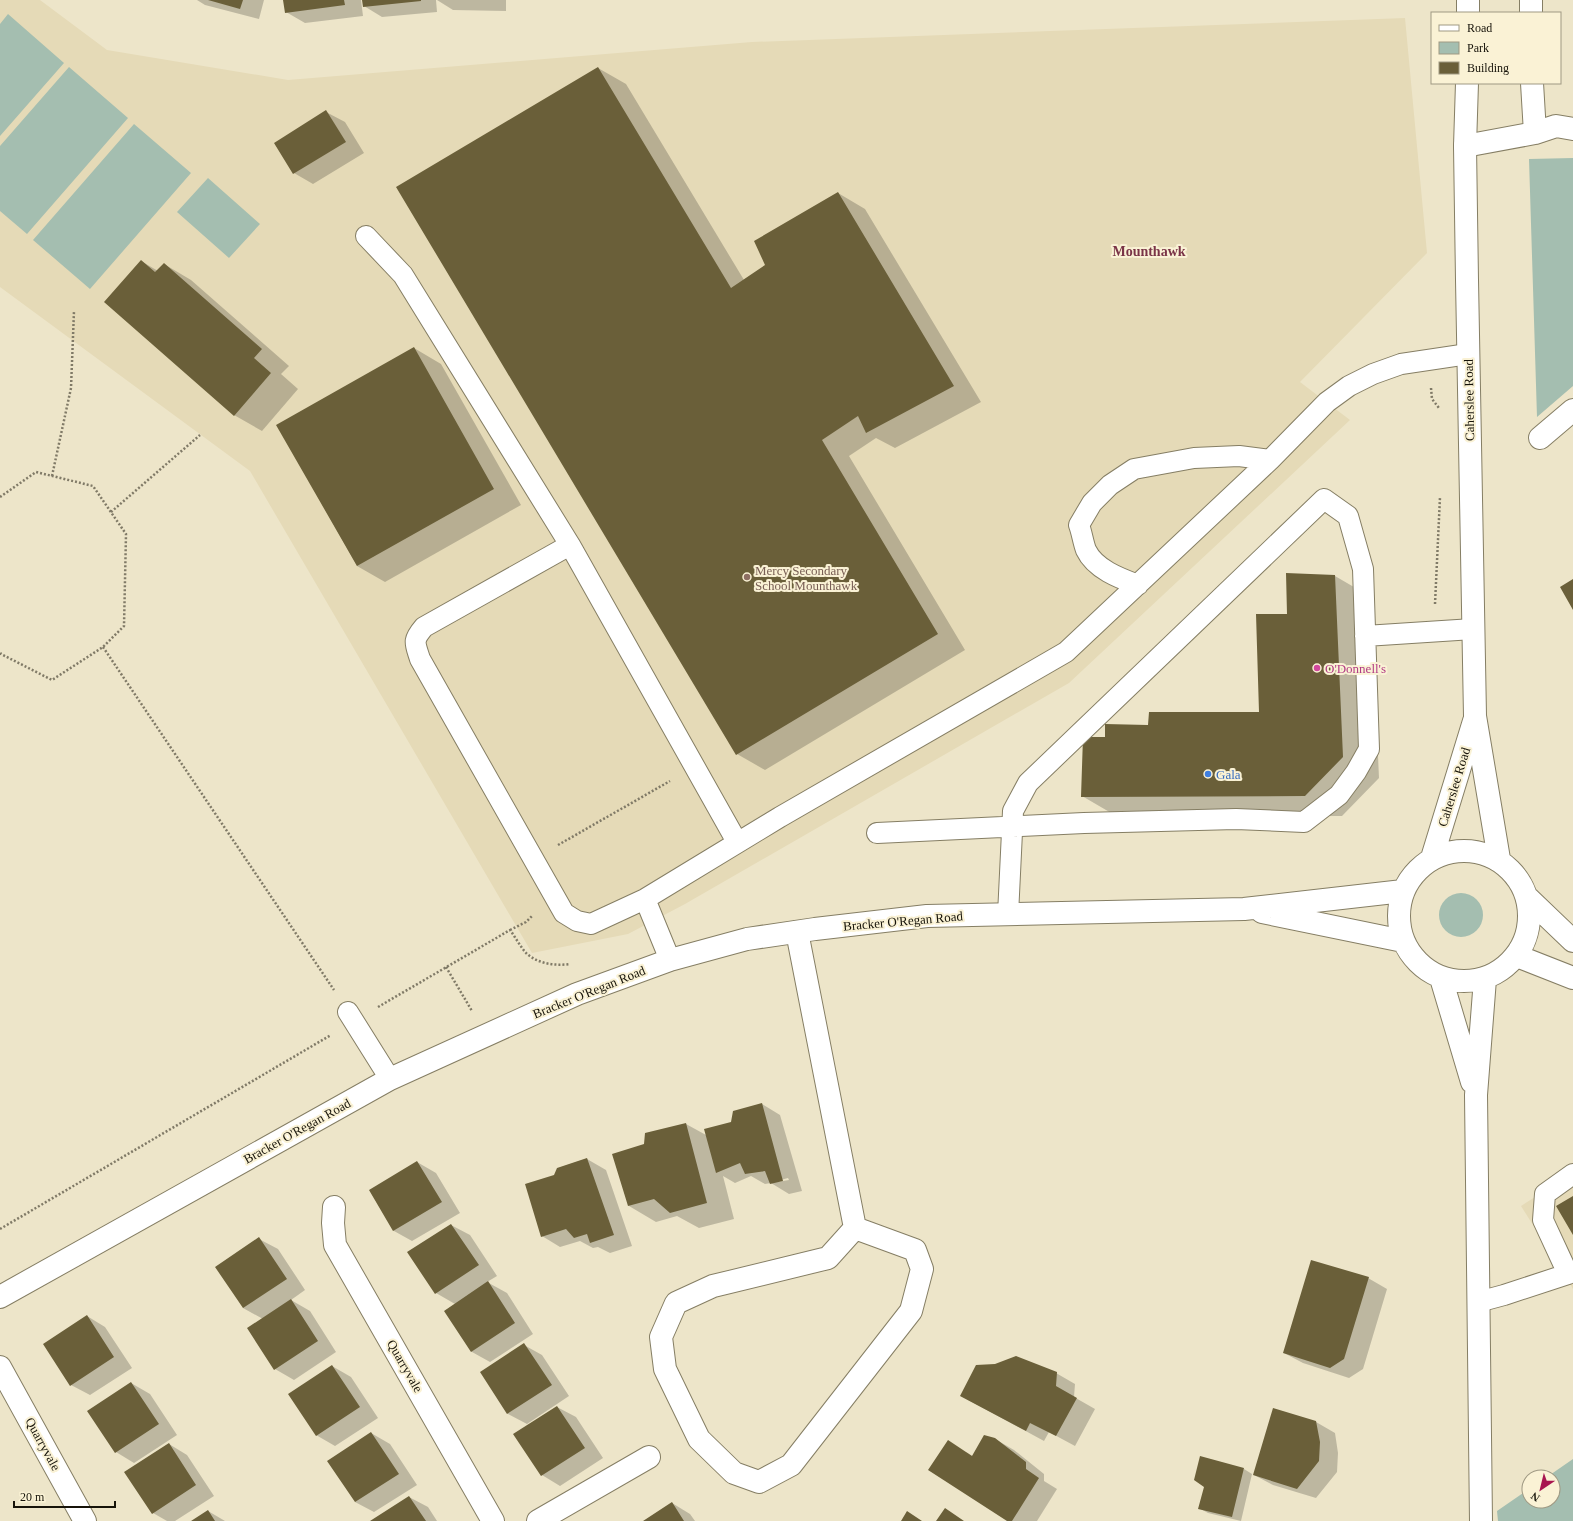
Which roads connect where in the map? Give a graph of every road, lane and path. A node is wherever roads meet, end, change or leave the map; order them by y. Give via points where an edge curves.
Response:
1 (1468, 0) edge
2 (1531, 0) edge
3 (1468, 12) edge
4 (1531, 12) edge
5 (1466, 84) edge
6 (1532, 84) edge
7 (1573, 129) edge
8 (1535, 133) junction
9 (1465, 146) junction
10 (366, 236) dead end
11 (74, 312) dead end
12 (1468, 354) junction
13 (1431, 384) dead end
14 (1440, 410) dead end
15 (1573, 410) edge
16 (200, 434) dead end
17 (1540, 438) dead end
18 (1270, 460) junction
19 (52, 476) junction
20 (1440, 491) dead end
21 (0, 497) edge
22 (111, 512) junction
23 (570, 545) junction
24 (1138, 586) junction
25 (1473, 630) junction
26 (1434, 632) junction
27 (1365, 636) junction
28 (103, 647) junction
29 (0, 651) edge
30 (1475, 716) junction
31 (673, 779) dead end
32 (1012, 827) junction
33 (876, 833) dead end
34 (737, 842) junction
35 (552, 849) dead end
36 (1432, 858) junction
37 (1499, 859) junction
38 (1403, 891) junction
39 (1528, 898) junction
40 (645, 899) junction
41 (1244, 908) junction
42 (1008, 915) junction
43 (517, 927) dead end
44 (510, 930) junction
45 (797, 932) junction
46 (1403, 941) junction
47 (1573, 941) edge
48 (1517, 956) junction
49 (670, 960) junction
50 (577, 962) dead end
51 (446, 967) junction
52 (1441, 978) junction
53 (1573, 978) edge
54 (1485, 979) junction
55 (474, 1014) dead end
56 (351, 1017) junction
57 (390, 1079) junction
58 (1476, 1095) junction
59 (1573, 1174) edge
60 (334, 1207) dead end
61 (855, 1228) junction
62 (0, 1229) edge
63 (0, 1297) edge
64 (1478, 1302) junction
65 (0, 1367) edge
66 (649, 1456) dead end
67 (85, 1521) edge
68 (493, 1521) edge
69 (538, 1521) edge
70 (1481, 1521) edge

1 - 3 main road
2 - 4 main road
5 - 9 main road, Caherslee Road
6 - 8 main road
7 - 8 main road via 1556,126
8 - 9 main road
9 - 12 main road, Caherslee Road
10 - 23 lane via 403,275
11 - 19 path via 71,388
12 - 18 lane via 1400,364 1349,386 1327,402
12 - 25 main road, Caherslee Road
13 - 14 path via 1432,399
15 - 17 main road
16 - 22 path
18 - 24 lane
18 - 24 lane via 1239,456 1194,458 1134,469 1110,485 1092,503 1080,525 1086,550 1100,567
19 - 21 path via 36,472
19 - 22 path via 94,486
20 - 26 path
22 - 28 path via 126,534 124,626
23 - 34 lane
23 - 40 lane via 424,628 414,642 420,659 564,913 591,924
24 - 34 lane via 1066,652
25 - 26 lane
25 - 30 main road, Caherslee Road
26 - 27 lane
27 - 32 lane via 1369,749 1339,795 1304,822 1236,819
27 - 32 lane via 1362,569 1348,516 1324,499 1028,784 1013,811
28 - 29 path via 52,680 1,654
28 - 56 path
30 - 36 main road, Caherslee Road
30 - 37 main road, Caherslee Road
31 - 35 path
32 - 33 lane
32 - 42 lane
34 - 40 lane
36 - 37 main road via 1454,851 1477,851
36 - 38 main road via 1415,872
37 - 39 main road via 1517,876
38 - 41 main road
38 - 46 main road via 1398,915
39 - 47 main road
39 - 48 main road via 1530,919 1527,938
40 - 49 lane
41 - 42 main road, Bracker O'Regan Road
41 - 46 main road
42 - 45 main road, Bracker O'Regan Road via 928,916
43 - 44 path
44 - 50 path via 527,954 542,962 556,965
44 - 51 path
45 - 49 main road, Bracker O'Regan Road via 747,939
45 - 61 main road
46 - 52 main road via 1418,963
48 - 53 main road
48 - 54 main road via 1503,970
49 - 57 main road, Bracker O'Regan Road via 577,994
51 - 55 path
51 - 56 path
52 - 54 main road via 1463,982
52 - 58 main road
54 - 58 main road
56 - 57 lane
56 - 62 path
57 - 63 main road, Bracker O'Regan Road
58 - 64 main road
59 - 64 lane via 1545,1194 1543,1220 1568,1274
60 - 68 main road, Quarryvale via 335,1245
61 - 61 main road via 914,1250 922,1269 911,1311 790,1465 759,1482 734,1472 699,1438 665,1369 661,1338 676,1303 713,1286 828,1258
64 - 70 main road
65 - 67 main road, Quarryvale
66 - 69 main road

